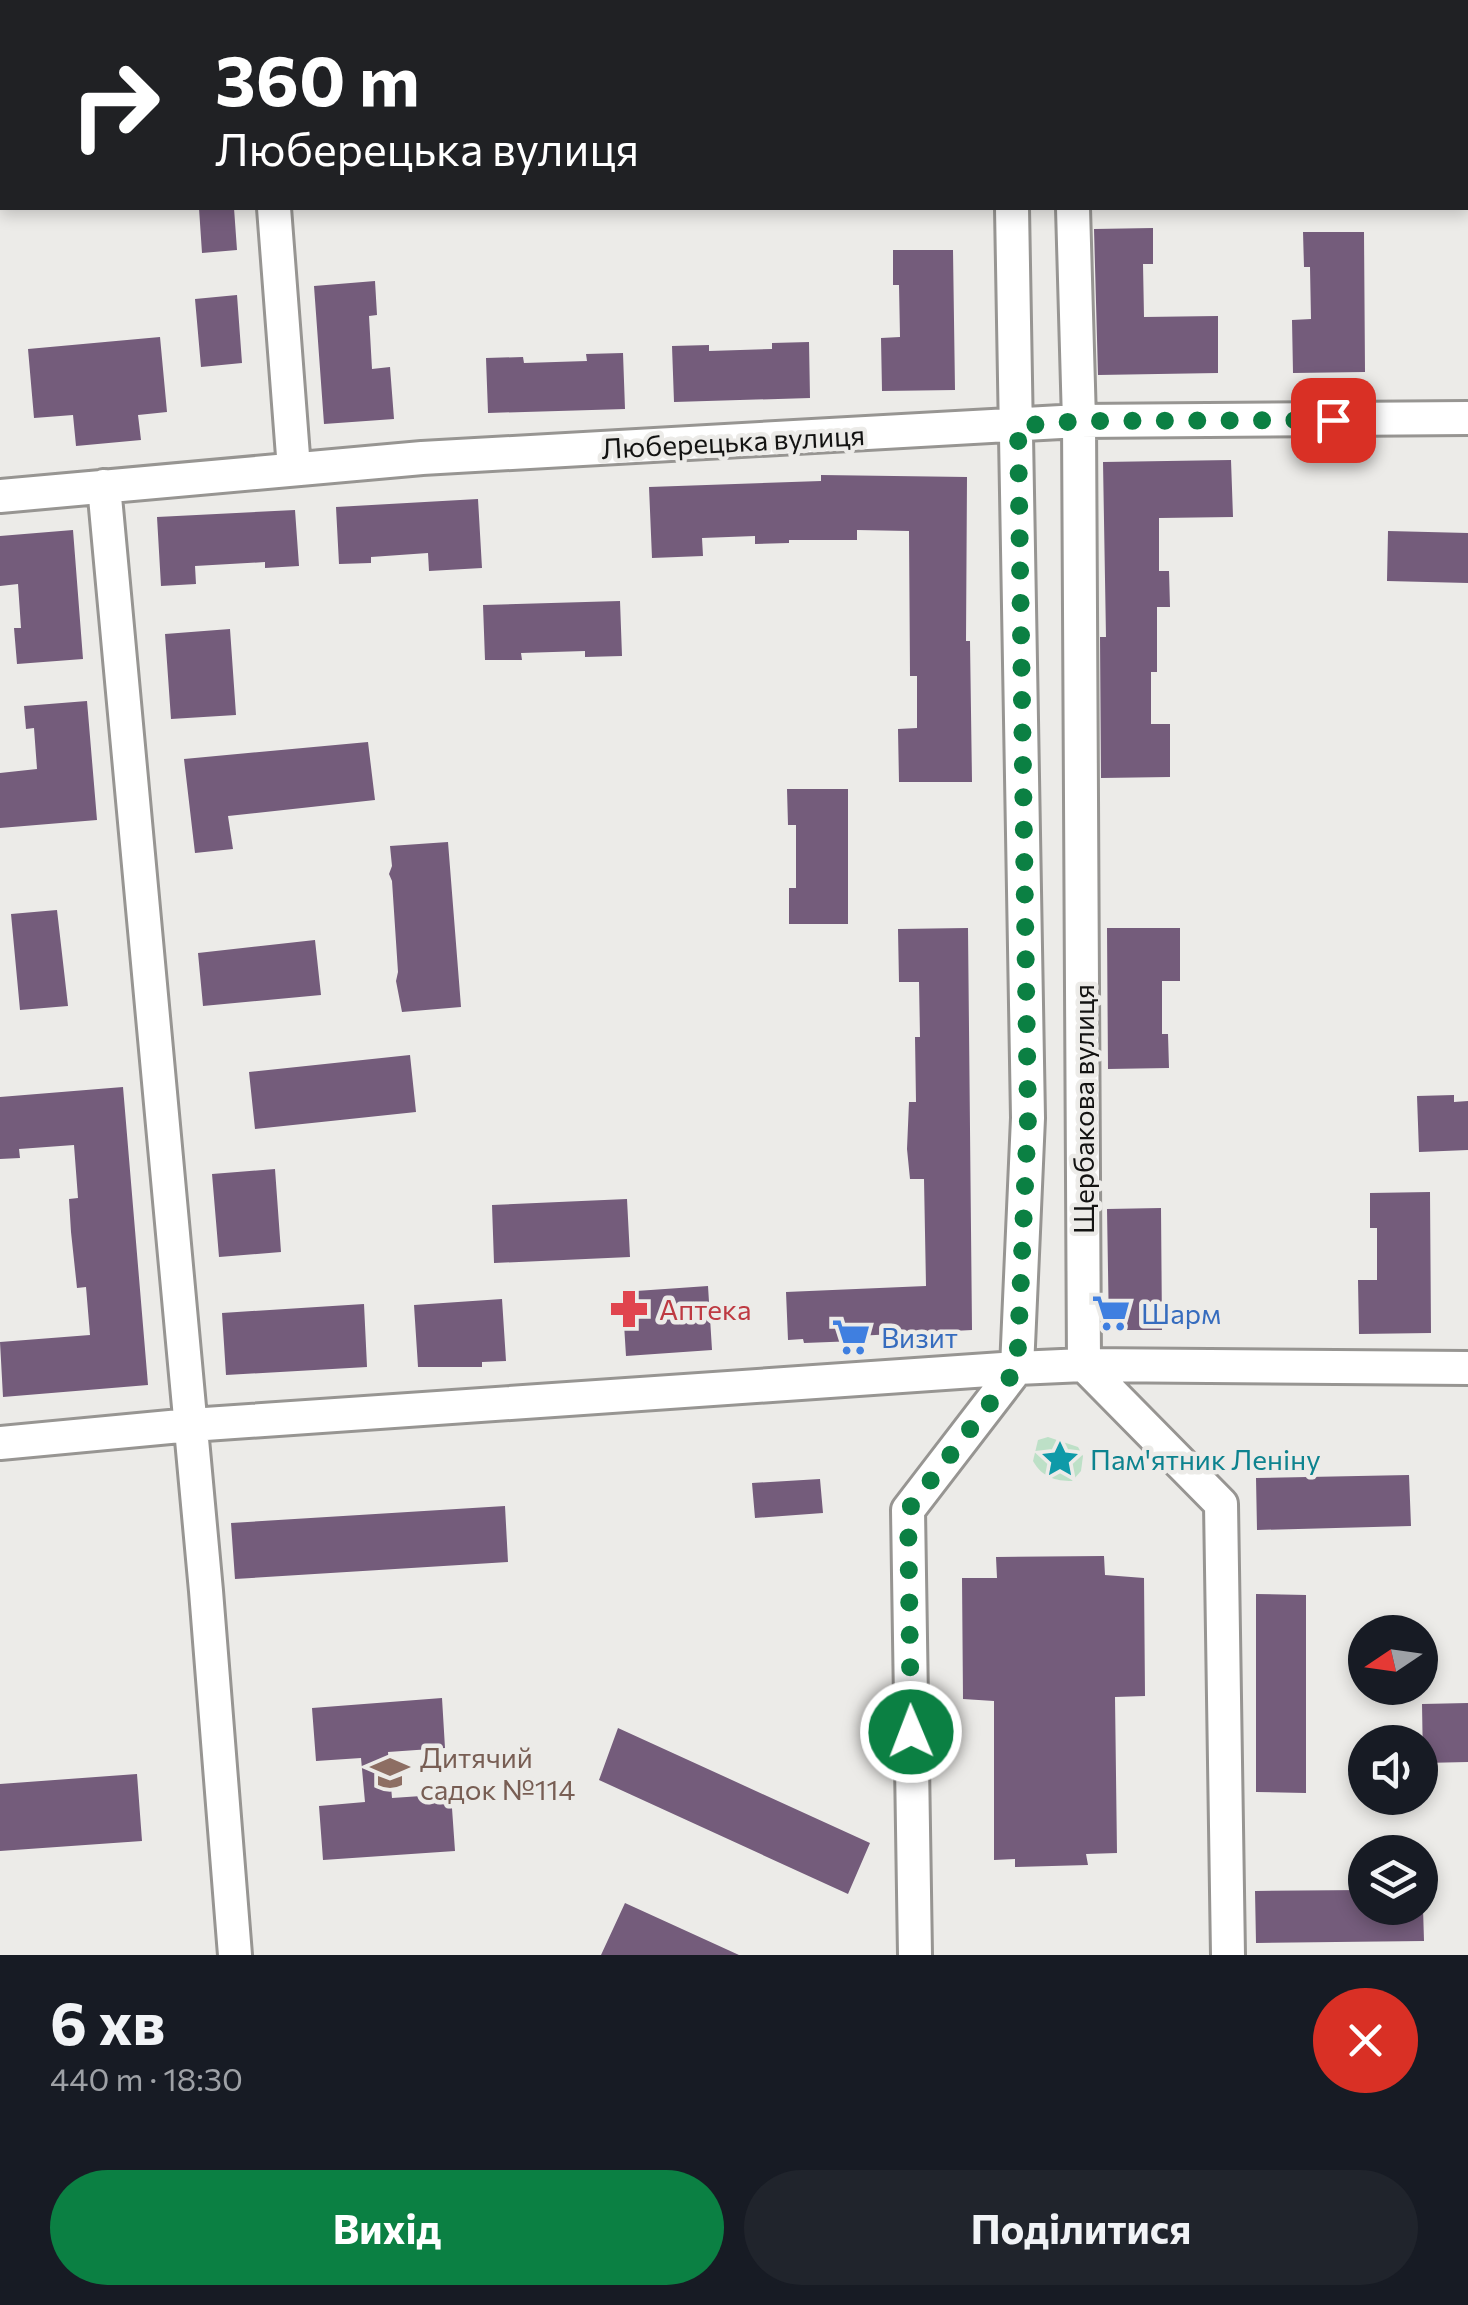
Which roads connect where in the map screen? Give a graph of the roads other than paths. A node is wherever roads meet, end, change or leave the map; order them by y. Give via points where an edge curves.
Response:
1 (274, 210) edge
2 (1012, 210) edge
3 (1073, 210) edge
4 (1468, 418) edge
5 (1079, 421) junction
6 (1018, 426) junction
7 (294, 469) junction
8 (104, 486) junction
9 (0, 496) edge
10 (1084, 1365) junction
11 (1017, 1368) junction
12 (1468, 1368) edge
13 (191, 1426) junction
14 (0, 1443) edge
15 (235, 1955) edge
16 (915, 1955) edge
17 (1228, 1955) edge

1 - 7 street
2 - 6 street, Щербакова вулиця
3 - 5 street, Щербакова вулиця
4 - 5 street, Люберецька вулиця
5 - 6 street, Люберецька вулиця
5 - 10 street, Щербакова вулиця
6 - 7 street, Люберецька вулиця
6 - 11 street, Щербакова вулиця via 1028,1118
7 - 8 street, Люберецька вулиця
8 - 9 street, Люберецька вулиця
8 - 13 street
10 - 11 street
10 - 12 street
10 - 17 street via 1221,1504
11 - 13 street
11 - 16 street via 908,1510
13 - 14 street
13 - 15 street

